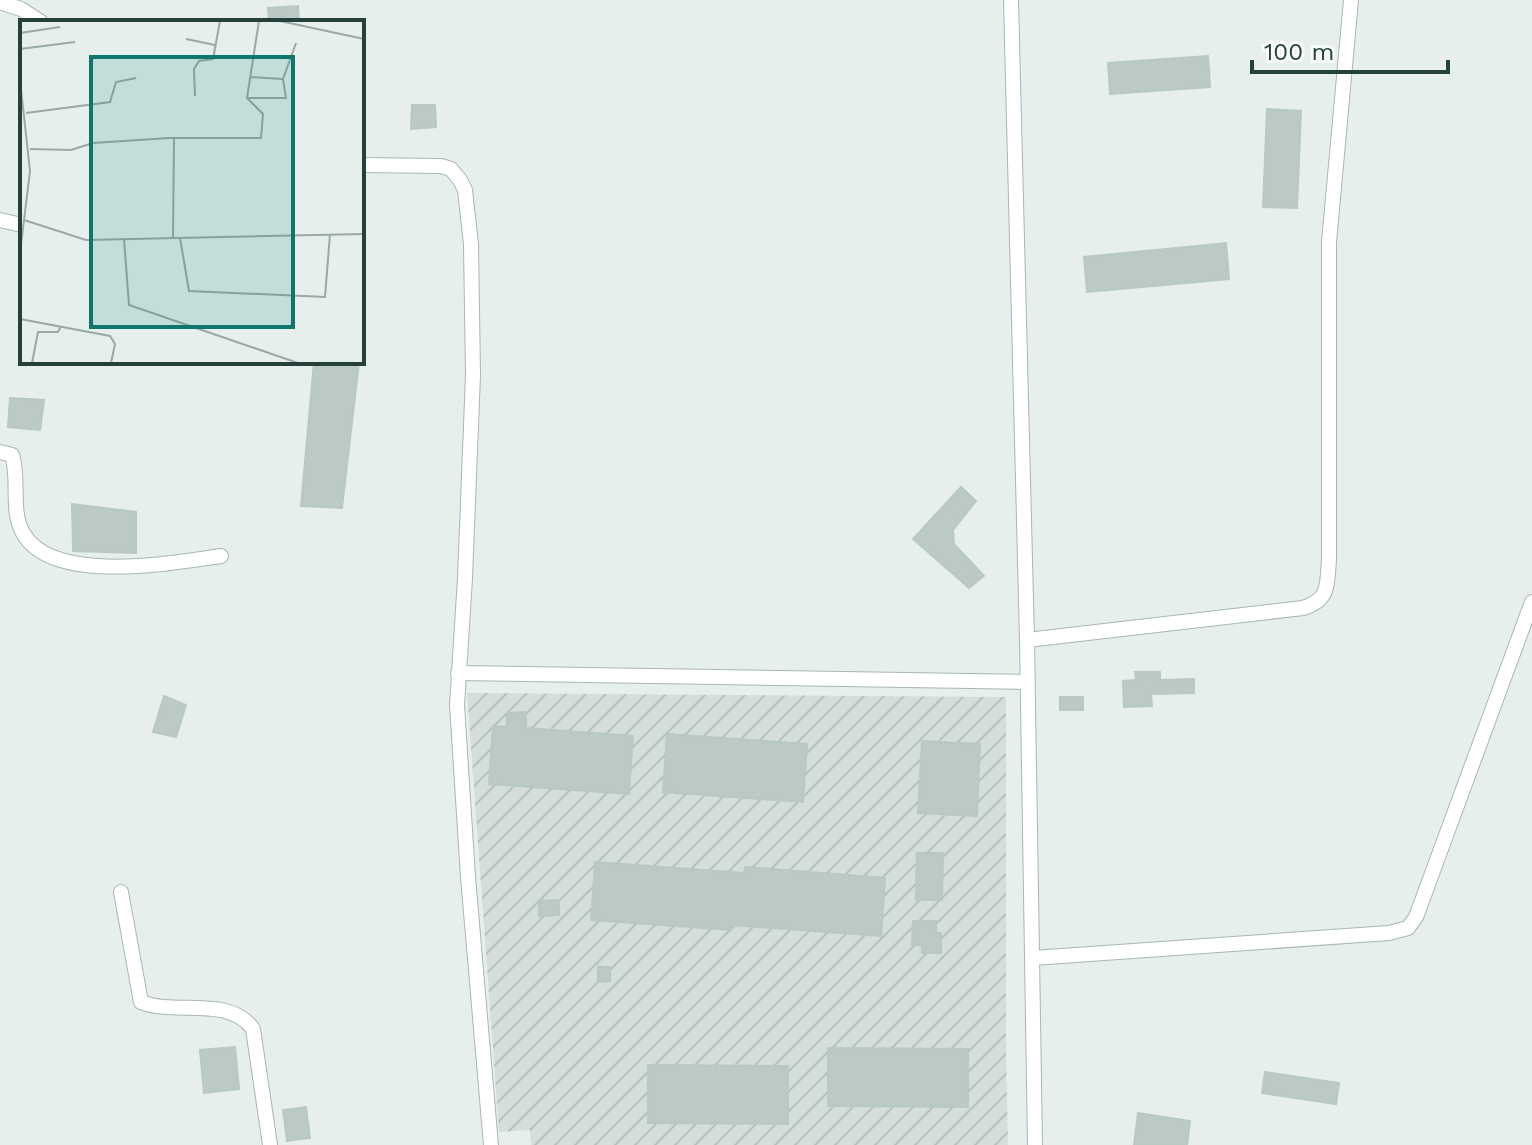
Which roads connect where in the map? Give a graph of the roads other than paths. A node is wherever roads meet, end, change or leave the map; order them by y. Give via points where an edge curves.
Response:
1 (1011, 0) edge
2 (1351, 0) edge
3 (0, 2) edge
4 (38, 20) edge
5 (364, 165) edge
6 (0, 220) edge
7 (20, 225) edge
8 (0, 452) edge
9 (221, 556) dead end
10 (1532, 602) edge
11 (1027, 640) junction
12 (458, 673) junction
13 (1028, 682) junction
14 (121, 892) dead end
15 (1033, 958) junction
16 (270, 1145) edge
17 (491, 1145) edge
18 (1035, 1145) edge

1 - 11 street
2 - 11 street via 1329,242 1329,559 1321,599 1303,608
3 - 4 street
5 - 12 street via 441,166 451,169 465,190 473,375
6 - 7 street
8 - 9 street via 12,455 17,468 22,532 35,548 55,558 114,567
10 - 15 street via 1452,824 1408,928
11 - 13 street
12 - 13 street
12 - 17 street via 468,877
13 - 15 street
14 - 16 street via 141,1002 228,1012 253,1029
15 - 18 street

